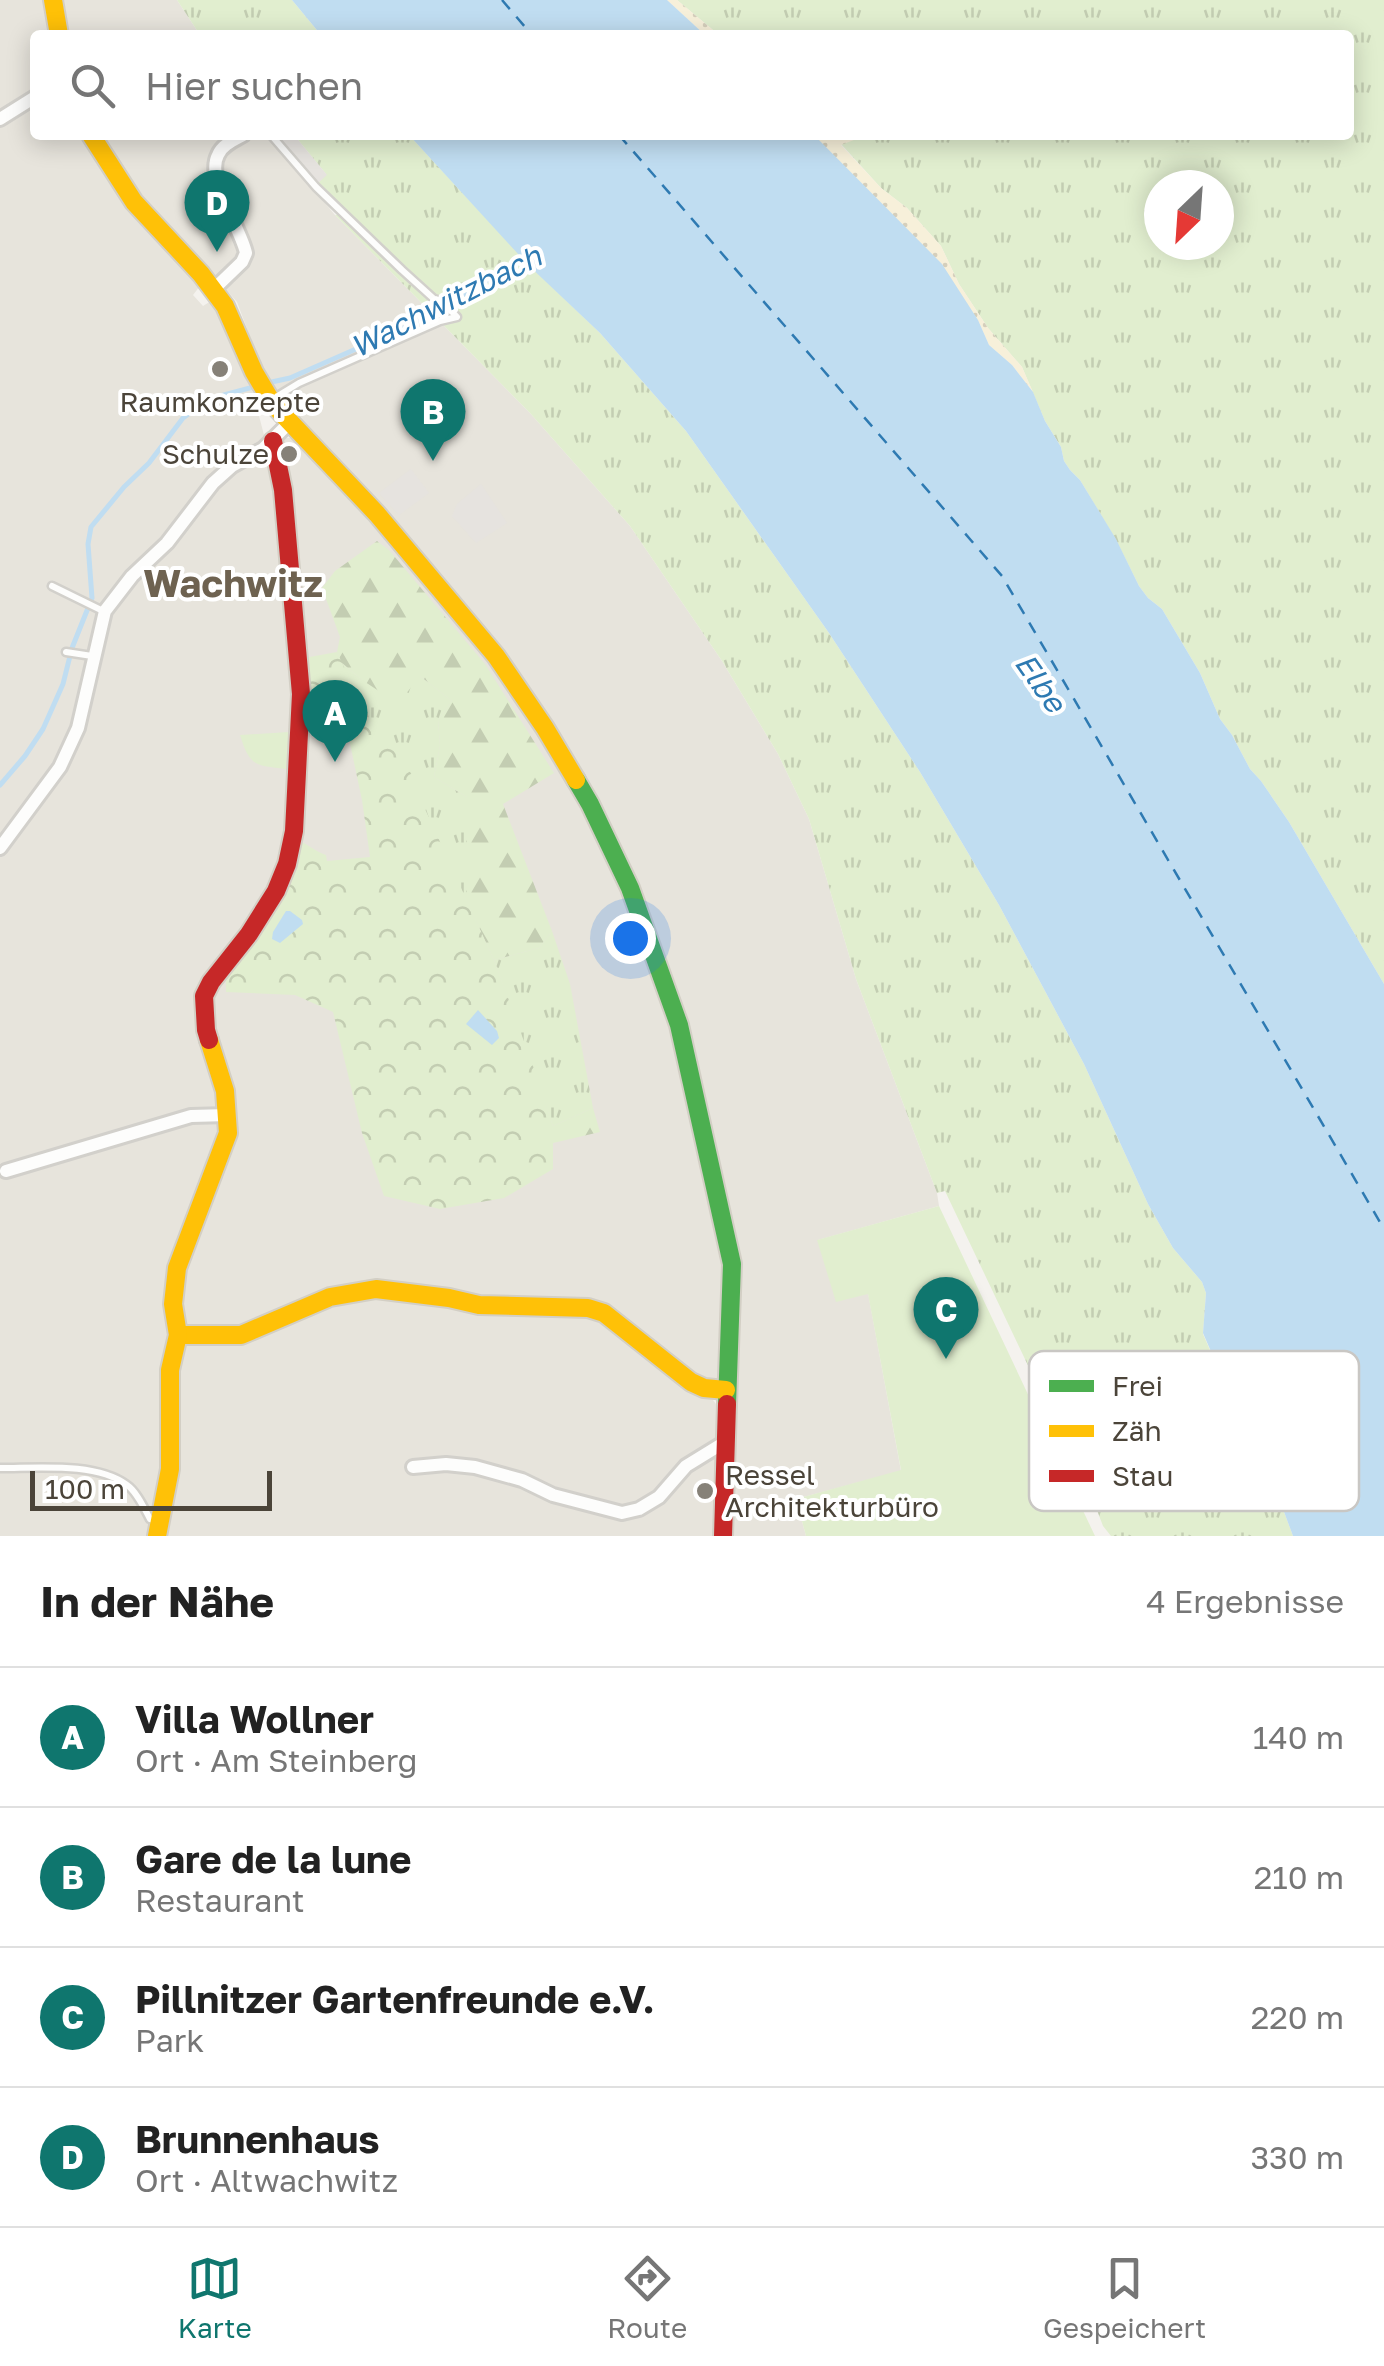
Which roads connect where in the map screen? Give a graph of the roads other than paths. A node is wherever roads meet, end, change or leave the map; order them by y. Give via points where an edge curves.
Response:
1 (53, 0) edge
2 (57, 30) edge
3 (30, 100) edge
4 (0, 119) edge
5 (94, 140) edge
6 (235, 140) edge
7 (275, 140) edge
8 (214, 289) junction
9 (268, 397) junction
10 (290, 422) junction
11 (272, 441) junction
12 (52, 586) dead end
13 (100, 610) junction
14 (70, 653) dead end
15 (94, 656) junction
16 (3, 840) edge
17 (228, 1115) junction
18 (6, 1170) dead end
19 (178, 1335) junction
20 (726, 1390) junction
21 (725, 1442) junction
22 (414, 1467) dead end
23 (0, 1468) edge
24 (158, 1529) edge
25 (723, 1536) edge

1 - 2 street
3 - 4 street
5 - 8 street via 134,202
6 - 8 street via 218,152 215,164 246,253
7 - 9 lane via 316,188 457,316
8 - 9 street
9 - 10 street
10 - 11 street
10 - 20 street via 496,656 546,728 630,888 679,1025 732,1264
11 - 13 street via 213,483 167,543
11 - 17 street via 283,490 301,726 287,864 249,934 204,996
12 - 13 lane
13 - 15 street
14 - 15 lane
15 - 16 street via 78,728 60,767
17 - 18 street via 191,1116
17 - 19 street via 228,1133 177,1268
19 - 20 street via 241,1335 330,1297 376,1289 478,1305 588,1308 604,1313 690,1382
19 - 24 street via 170,1370 170,1469
20 - 21 street
21 - 22 street via 686,1466 659,1497 622,1513 475,1467
21 - 25 street
23 - 24 lane via 100,1472 130,1486

